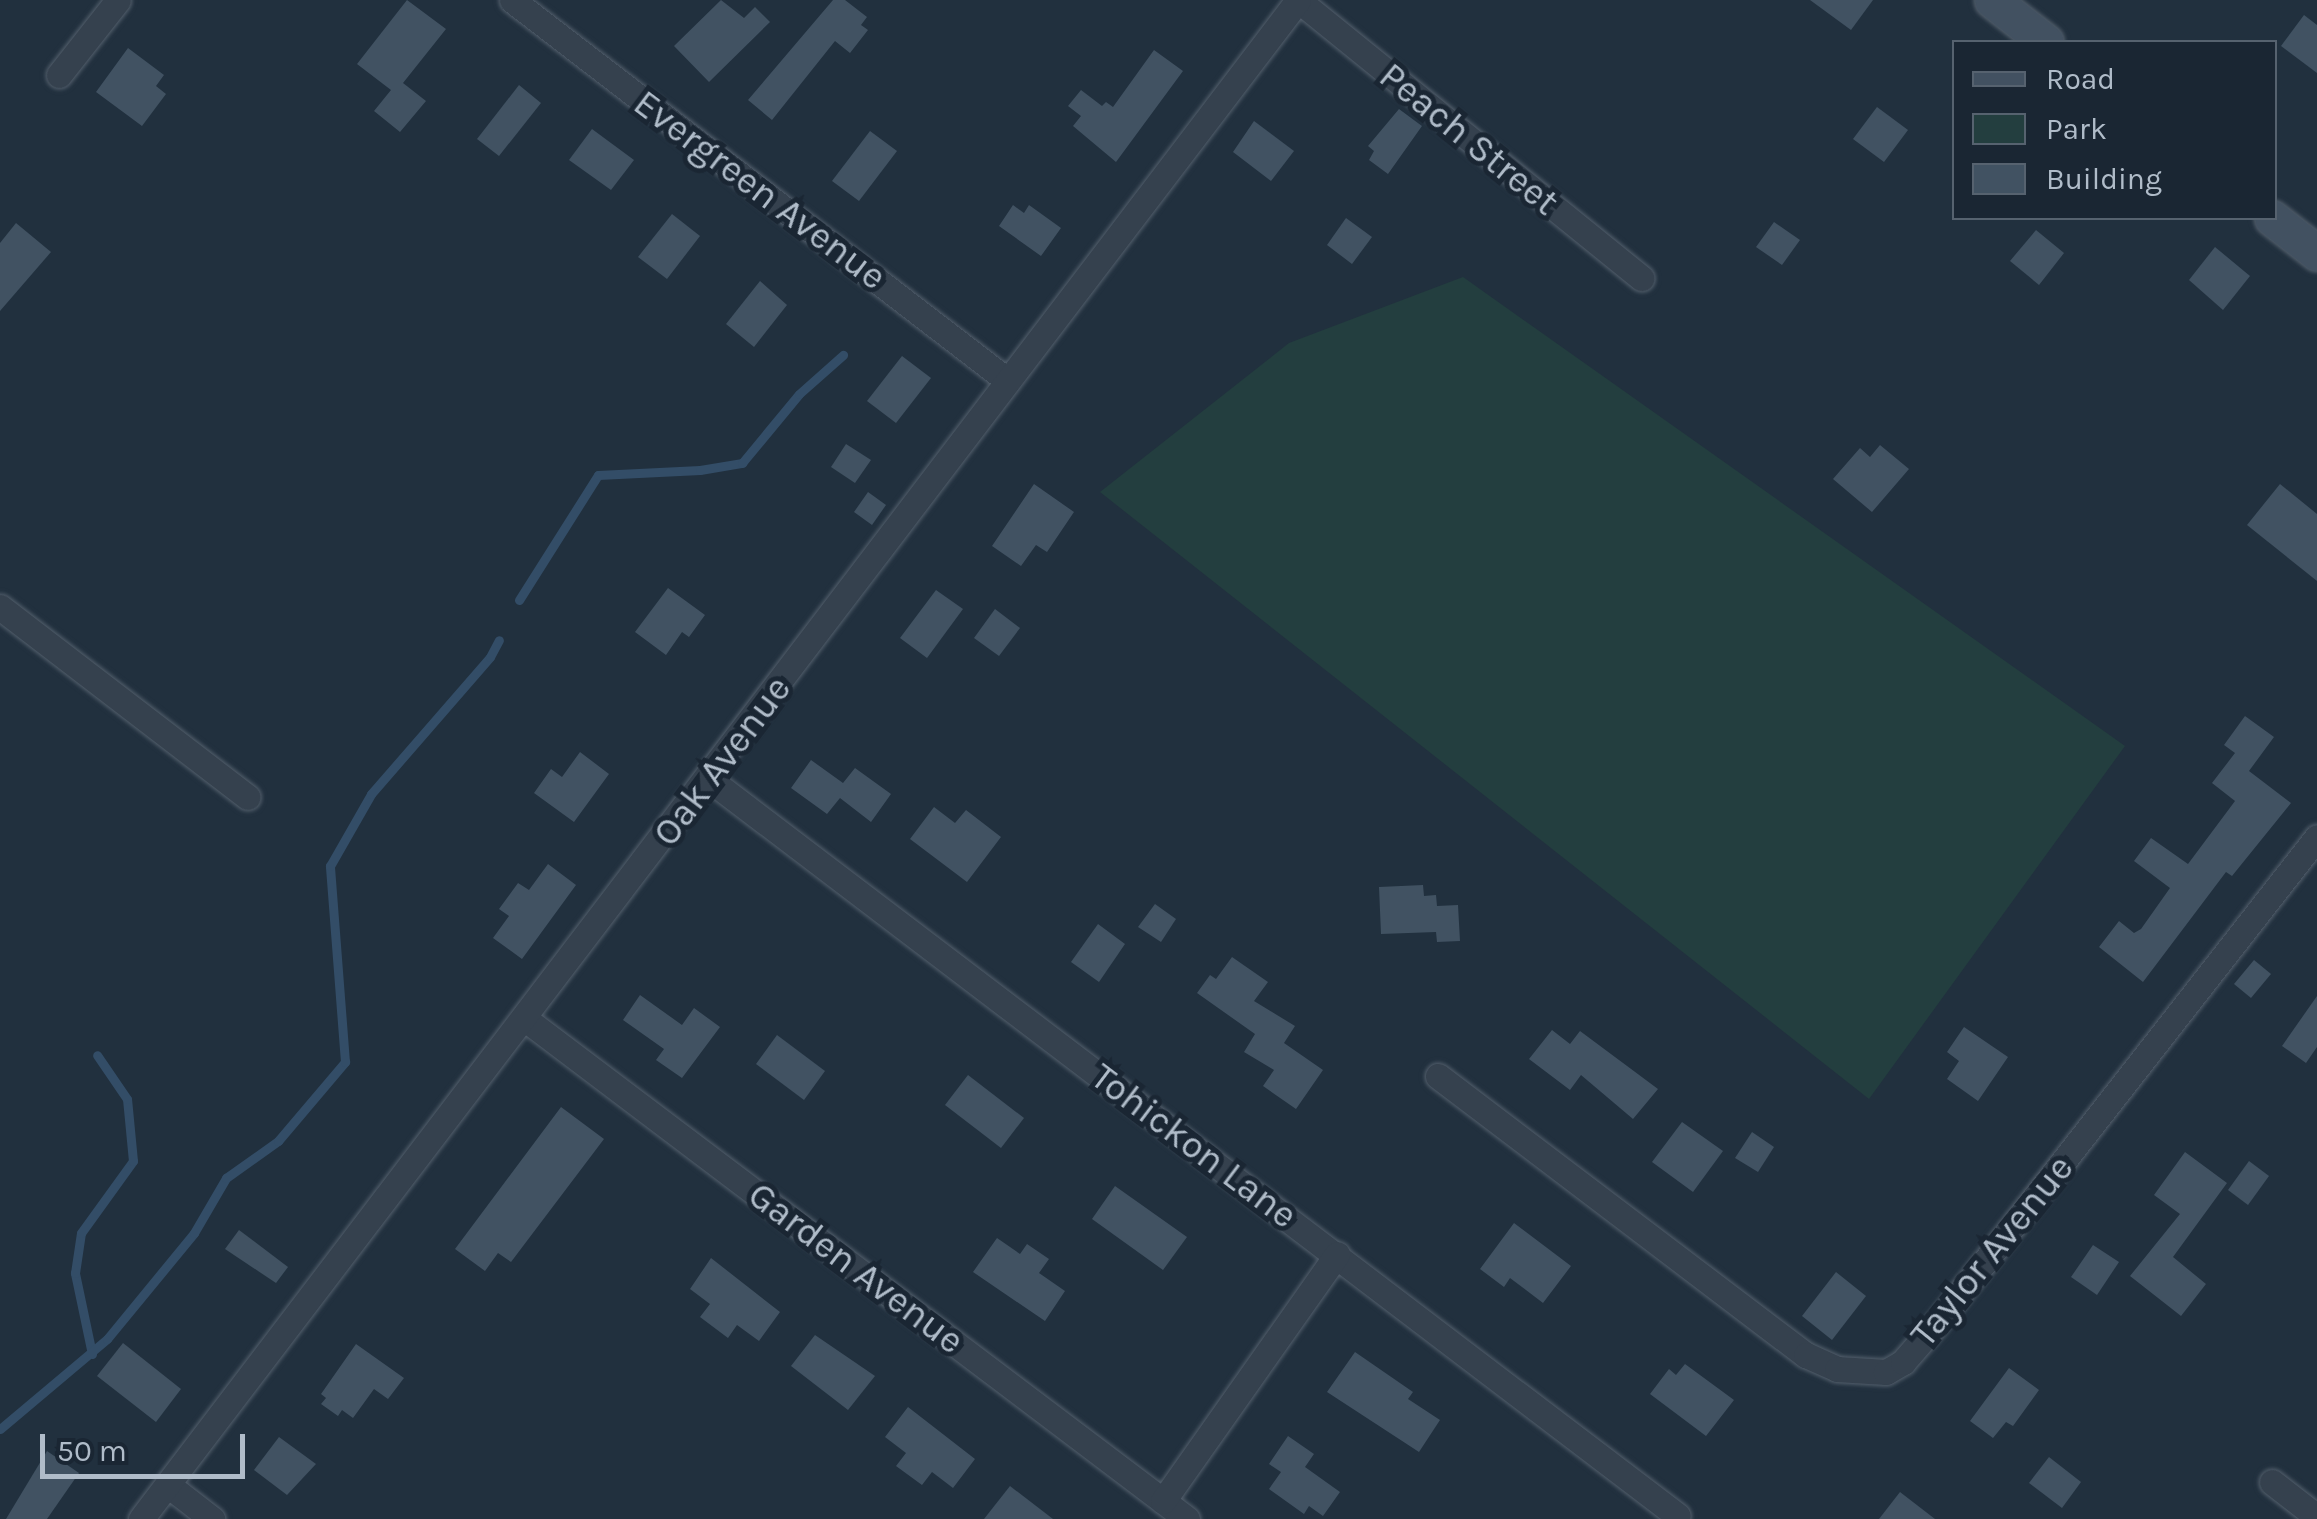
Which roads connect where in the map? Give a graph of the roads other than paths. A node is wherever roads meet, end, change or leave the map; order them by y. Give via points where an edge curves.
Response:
1 (118, 0) edge
2 (512, 0) edge
3 (1298, 0) edge
4 (1992, 0) edge
5 (2043, 40) edge
6 (59, 75) dead end
7 (2275, 220) edge
8 (2317, 253) edge
9 (1641, 278) dead end
10 (1008, 381) junction
11 (0, 607) edge
12 (709, 779) junction
13 (248, 797) dead end
14 (2317, 837) edge
15 (524, 1018) junction
16 (1438, 1076) dead end
17 (1337, 1254) junction
18 (2272, 1482) dead end
19 (168, 1486) junction
20 (1163, 1501) junction
21 (1678, 1516) dead end
22 (2317, 1517) edge
23 (142, 1519) edge
24 (212, 1519) edge
25 (1187, 1519) edge

1 - 6 street
2 - 10 street, Evergreen Avenue
3 - 9 street, Peach Street
3 - 10 street, Oak Avenue
4 - 5 main road
7 - 8 main road
10 - 12 street, Oak Avenue
11 - 13 street
12 - 15 street, Oak Avenue
12 - 17 street, Tohickon Lane
14 - 16 street, Taylor Avenue via 1936,1324 1904,1362 1886,1372 1838,1370 1806,1355
15 - 19 street, Oak Avenue
15 - 20 street, Garden Avenue
17 - 20 street
17 - 21 street, Tohickon Lane
18 - 22 street
19 - 23 street, Oak Avenue
19 - 24 street
20 - 25 street, Garden Avenue

